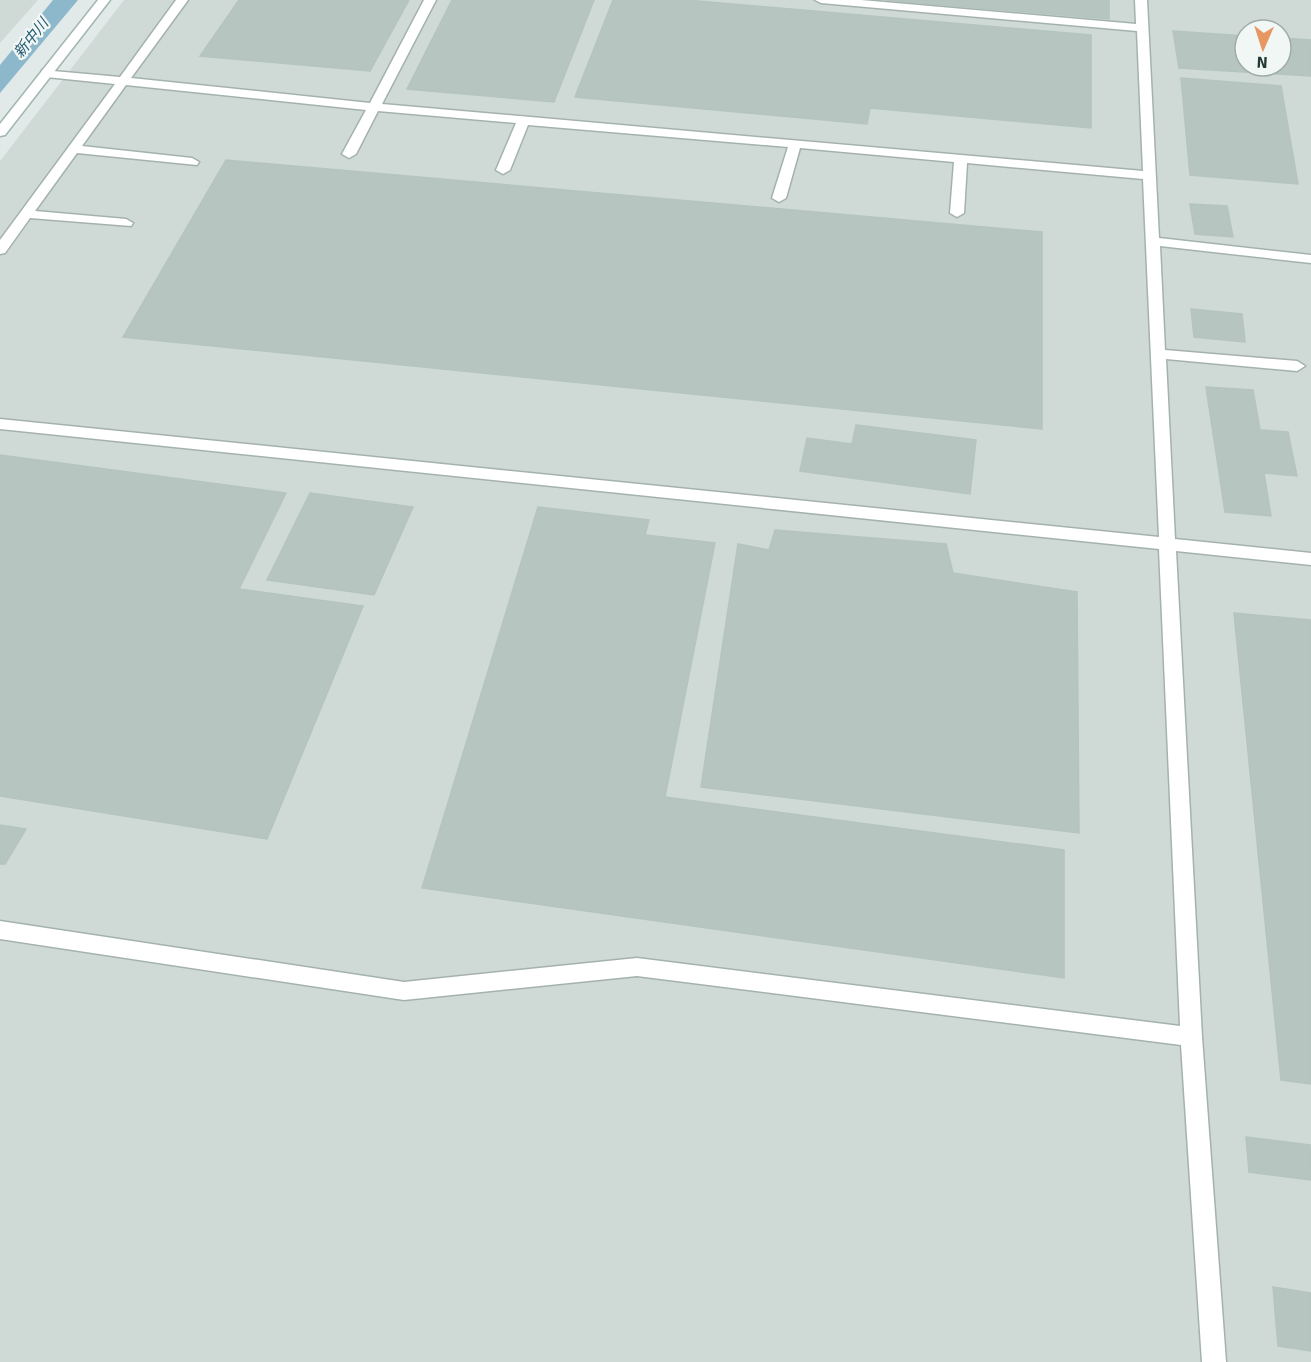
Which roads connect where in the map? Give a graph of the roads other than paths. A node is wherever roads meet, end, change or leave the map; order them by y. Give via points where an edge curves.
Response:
1 (104, 0) edge
2 (182, 0) edge
3 (430, 0) edge
4 (821, 0) edge
5 (1141, 0) edge
6 (1142, 28) junction
7 (46, 73) junction
8 (124, 81) junction
9 (372, 107) junction
10 (524, 120) junction
11 (0, 132) edge
12 (795, 144) junction
13 (74, 149) junction
14 (349, 154) dead end
15 (961, 159) junction
16 (192, 162) dead end
17 (503, 170) dead end
18 (1148, 175) junction
19 (779, 198) dead end
20 (957, 213) dead end
21 (27, 214) junction
22 (126, 223) dead end
23 (1151, 241) junction
24 (0, 250) edge
25 (1311, 259) edge
26 (1157, 354) junction
27 (1298, 366) dead end
28 (0, 424) edge
29 (1167, 545) junction
30 (1311, 559) edge
31 (0, 930) edge
32 (1191, 1037) junction
33 (1214, 1362) edge

1 - 7 street
2 - 8 street
3 - 9 street
4 - 6 street
5 - 6 street
6 - 18 street
7 - 8 street
7 - 11 street
8 - 9 street
8 - 13 street
9 - 10 street
9 - 14 street
10 - 12 street
10 - 17 street
12 - 15 street
12 - 19 street
13 - 16 street
13 - 21 street
15 - 18 street
15 - 20 street
18 - 23 street
21 - 22 street
21 - 24 street
23 - 25 street
23 - 26 street
26 - 27 street
26 - 29 street
28 - 29 street
29 - 30 street
29 - 32 street
31 - 32 street via 404,991 638,967
32 - 33 street

